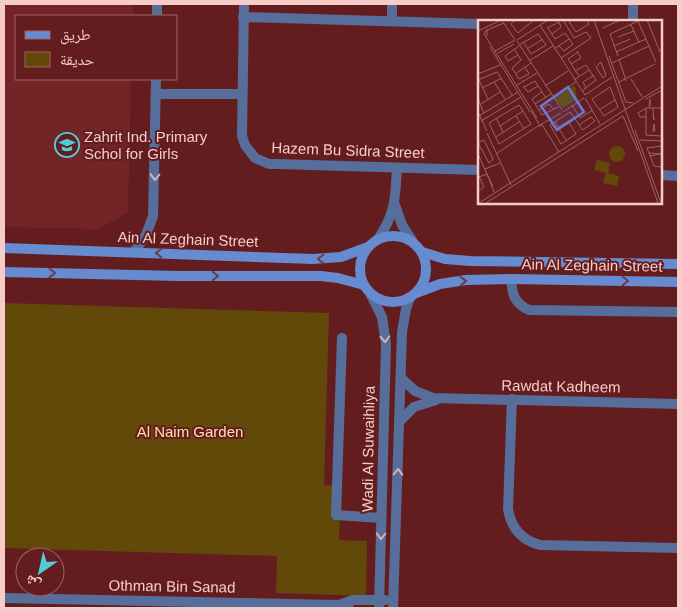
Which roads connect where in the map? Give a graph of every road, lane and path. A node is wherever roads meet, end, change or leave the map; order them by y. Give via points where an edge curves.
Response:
1 (244, 4) edge
2 (392, 4) edge
3 (633, 4) edge
4 (243, 17) junction
5 (632, 20) edge
6 (392, 21) junction
7 (478, 24) edge
8 (156, 80) edge
9 (156, 94) junction
10 (242, 94) junction
11 (397, 168) junction
12 (478, 170) edge
13 (662, 175) edge
14 (678, 176) edge
15 (395, 205) junction
16 (378, 239) junction
17 (413, 242) junction
18 (368, 247) junction
19 (4, 248) edge
20 (134, 252) junction
21 (422, 252) junction
22 (678, 264) edge
23 (4, 272) edge
24 (511, 279) junction
25 (678, 282) edge
26 (367, 289) junction
27 (413, 295) junction
28 (678, 312) edge
29 (342, 338) dead end
30 (401, 378) junction
31 (442, 399) junction
32 (512, 399) junction
33 (678, 404) edge
34 (400, 421) junction
35 (381, 518) junction
36 (678, 548) edge
37 (4, 598) edge
38 (379, 604) edge
39 (393, 604) edge
40 (344, 606) edge

1 - 4 street, Hazem Bu Sidra Street
2 - 6 street
3 - 5 street
4 - 6 street
4 - 10 street, Hazem Bu Sidra Street
6 - 7 street
8 - 9 street
9 - 10 street
9 -> 20 street via 153,216 146,235
10 - 11 street, Hazem Bu Sidra Street via 245,145 261,161
11 - 12 street, Hazem Bu Sidra Street
11 - 15 street
13 - 14 street
15 - 16 street
15 - 17 street
16 - 17 street via 396,236
16 - 18 street
17 - 21 street
18 -> 20 street, Ain Al Zeghain Street via 351,255 322,259
18 - 26 street via 360,261
19 - 20 street, Ain Al Zeghain Street
21 - 22 street, Ain Al Zeghain Street via 445,259 470,261
21 - 27 street via 425,278
23 -> 26 street via 321,276 338,278
24 -> 25 street, Ain Al Zeghain Street
27 -> 24 street, Ain Al Zeghain Street via 428,287 453,281
24 - 28 street via 514,298 528,310
26 - 27 street via 385,302
26 -> 35 street, Wadi Al Suwaihliya via 382,317 386,344
27 - 30 street, Wadi Al Suwaihliya via 403,320
29 - 35 street via 336,515
30 - 31 street, Rawdat Kadheem via 423,396
30 - 34 street, Wadi Al Suwaihliya
31 - 32 street, Rawdat Kadheem
31 - 34 street, Rawdat Kadheem via 414,407
32 - 33 street, Rawdat Kadheem
32 - 36 street via 508,509 512,524 521,536 540,545
39 -> 34 street, Wadi Al Suwaihliya
35 -> 38 street, Wadi Al Suwaihliya
37 - 40 street, Othman Bin Sanad
38 - 39 street, Othman Bin Sanad
38 - 40 street, Othman Bin Sanad via 354,600

